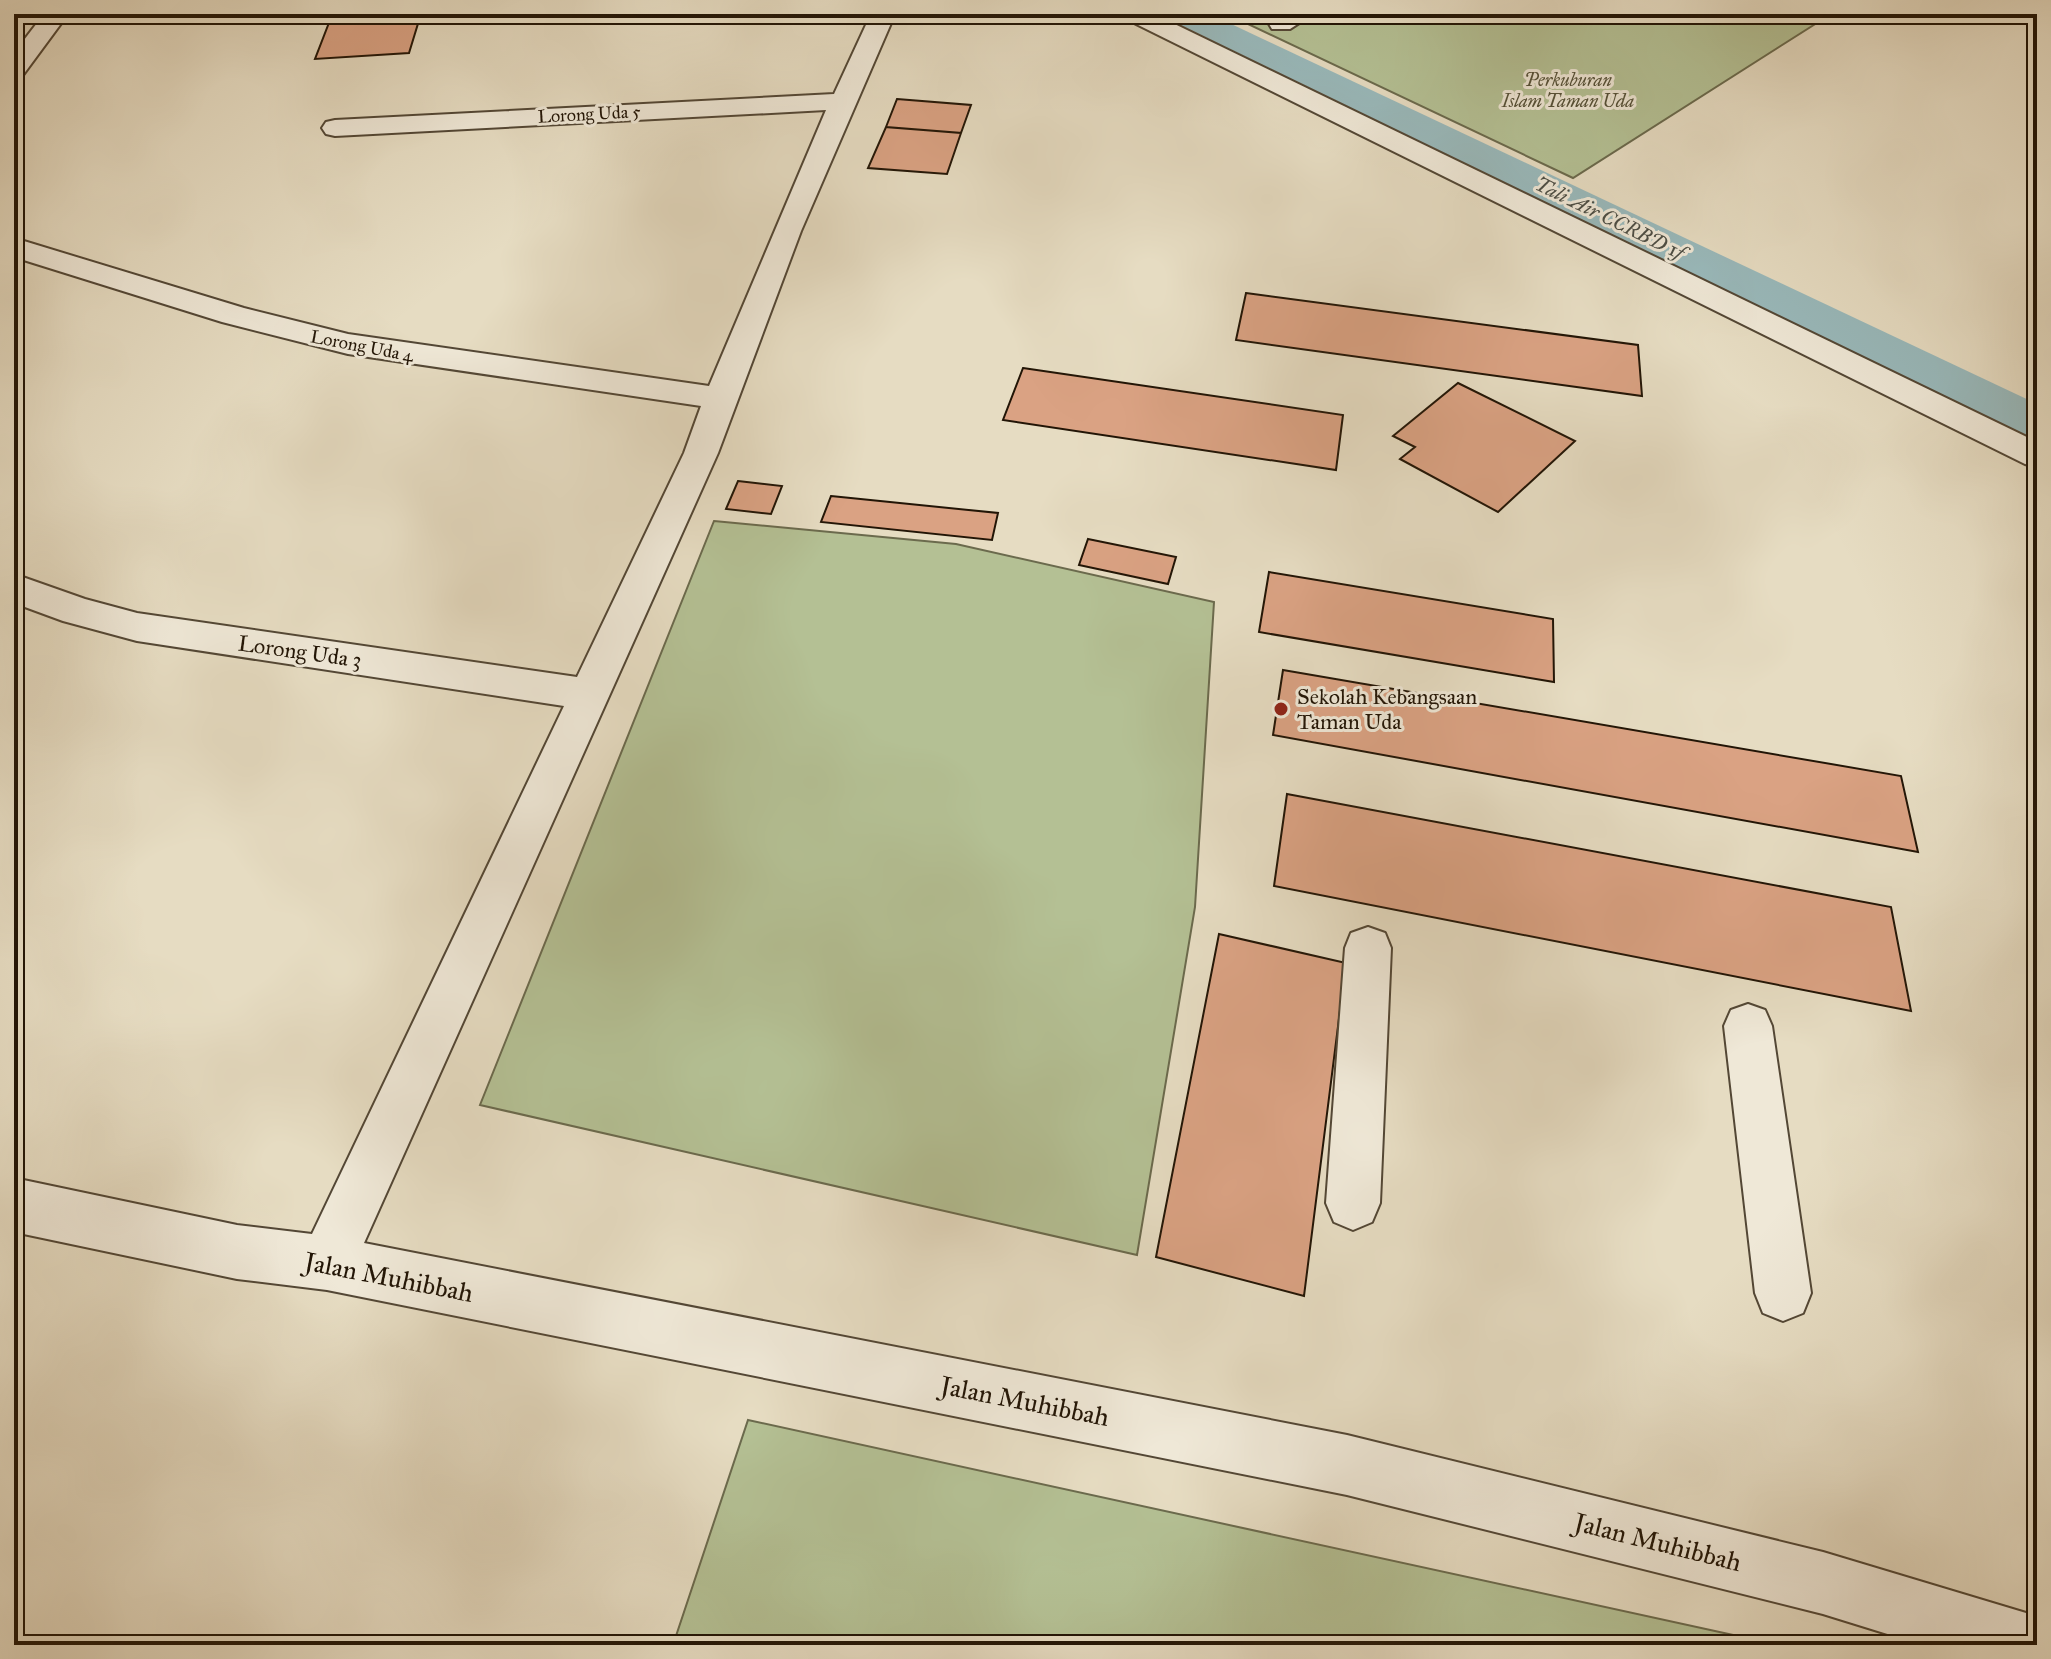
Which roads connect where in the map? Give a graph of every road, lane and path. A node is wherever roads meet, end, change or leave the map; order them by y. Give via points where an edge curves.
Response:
1 (56, 14) edge
2 (883, 14) edge
3 (1135, 14) edge
4 (14, 70) edge
5 (843, 101) junction
6 (335, 128) dead end
7 (14, 247) edge
8 (720, 398) junction
9 (2037, 456) edge
10 (14, 588) edge
11 (590, 694) junction
12 (1368, 948) dead end
13 (1748, 1026) dead end
14 (1353, 1203) dead end
15 (14, 1205) edge
16 (327, 1263) junction
17 (1783, 1293) dead end
18 (2026, 1645) edge

1 - 4 street
2 - 5 street
3 - 9 street
5 - 6 street, Lorong Uda 5
5 - 8 street
7 - 8 street, Lorong Uda 4 via 348,344
8 - 11 street via 701,453
10 - 11 street, Lorong Uda 3 via 137,627
11 - 16 street
12 - 14 street
13 - 17 street
15 - 16 street, Jalan Muhibbah via 237,1252
16 - 18 street, Jalan Muhibbah via 1347,1465 1823,1583

